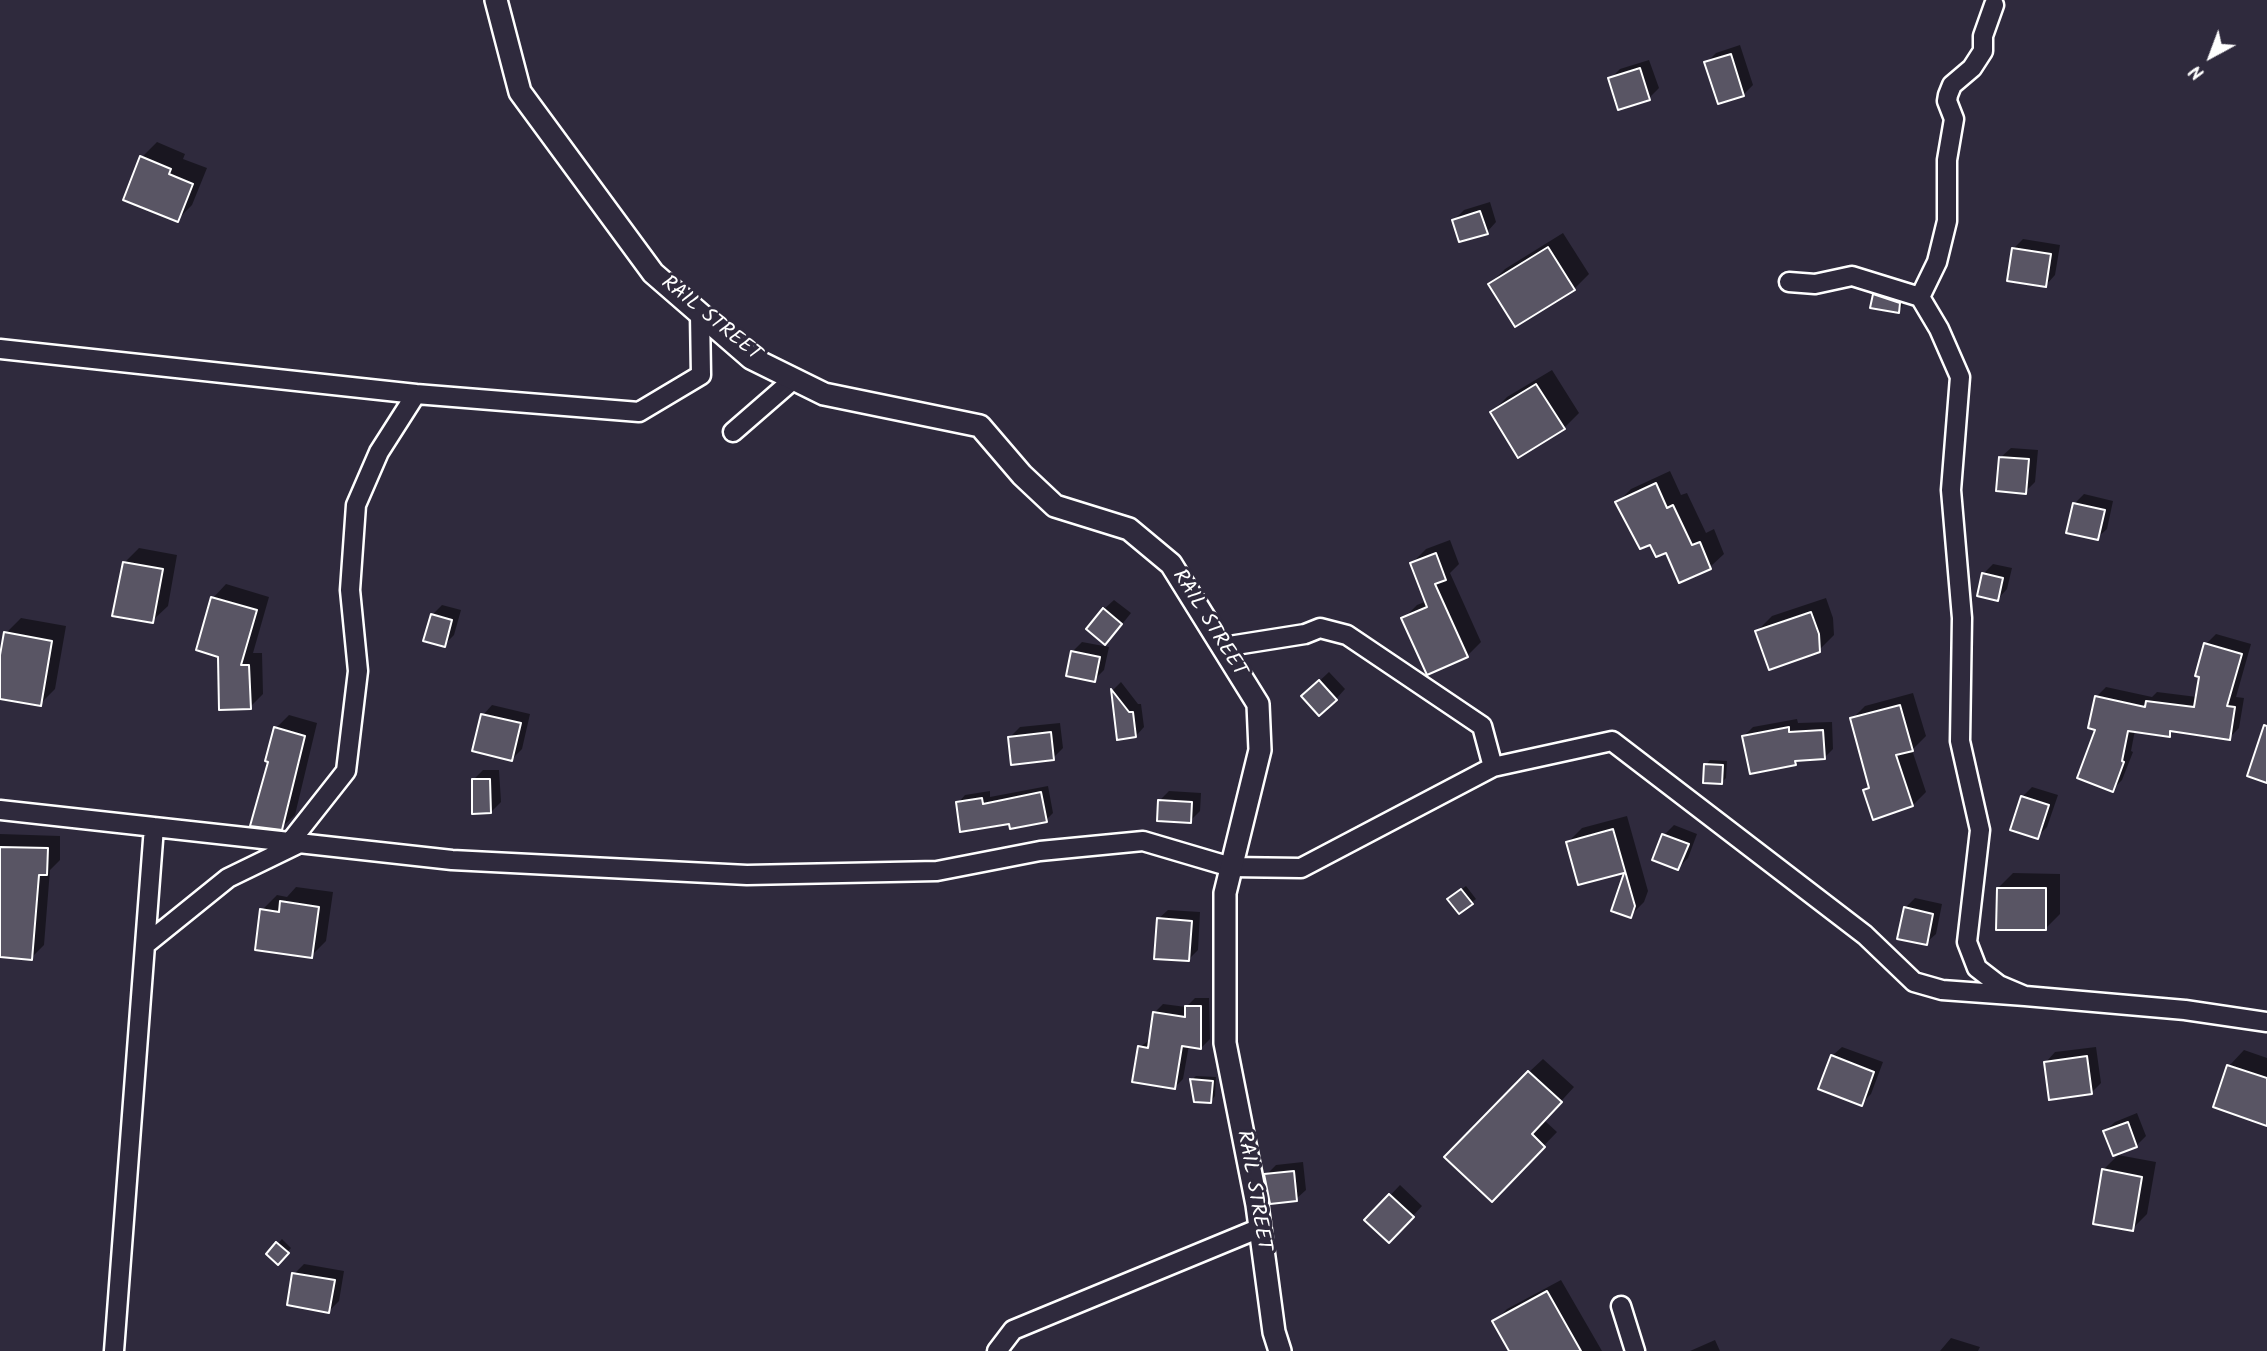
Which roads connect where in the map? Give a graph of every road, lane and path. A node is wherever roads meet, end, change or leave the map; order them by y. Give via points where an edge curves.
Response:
1 (496, 0) edge
2 (1994, 5) dead end
3 (1788, 282) dead end
4 (1920, 297) junction
5 (701, 314) junction
6 (0, 349) edge
7 (794, 379) junction
8 (416, 394) junction
9 (733, 432) dead end
10 (1223, 647) junction
11 (1493, 767) junction
12 (0, 810) edge
13 (154, 827) junction
14 (295, 842) junction
15 (1231, 867) junction
16 (145, 945) junction
17 (2025, 996) junction
18 (2267, 1021) edge
19 (1260, 1228) junction
20 (1621, 1306) dead end
21 (114, 1351) edge
22 (997, 1351) edge
23 (1280, 1351) edge
24 (1636, 1351) edge

1 - 5 street, RAIL STREET via 520,92 653,273
2 - 4 street via 1983,51 1948,95 1954,119 1947,160 1947,221 1937,262
3 - 4 street via 1815,284 1852,276
4 - 17 street via 1959,377 1951,490 1962,618 1960,741 1980,830 1967,942 1977,968 1999,985
5 - 7 street, RAIL STREET via 751,358
5 - 8 street via 701,375 639,412
6 - 8 street
7 - 9 street
7 - 10 street, RAIL STREET via 824,394 980,426 1055,506 1129,529 1171,564
8 - 14 street via 379,452 356,505 350,590 358,671 345,771
10 - 11 street via 1320,628 1347,635 1482,726
10 - 15 street, RAIL STREET via 1258,704 1259,750
11 - 15 street via 1301,868
11 - 17 street via 1612,741 1865,935 1914,982 1942,990
12 - 13 street
13 - 14 street
13 - 16 street
14 - 15 street via 452,860 747,874 937,871 1040,851 1143,841
14 - 16 street via 228,878
15 - 19 street, RAIL STREET via 1225,893 1225,1043
16 - 21 street
17 - 18 street
19 - 22 street via 1013,1330
19 - 23 street, RAIL STREET
20 - 24 street

